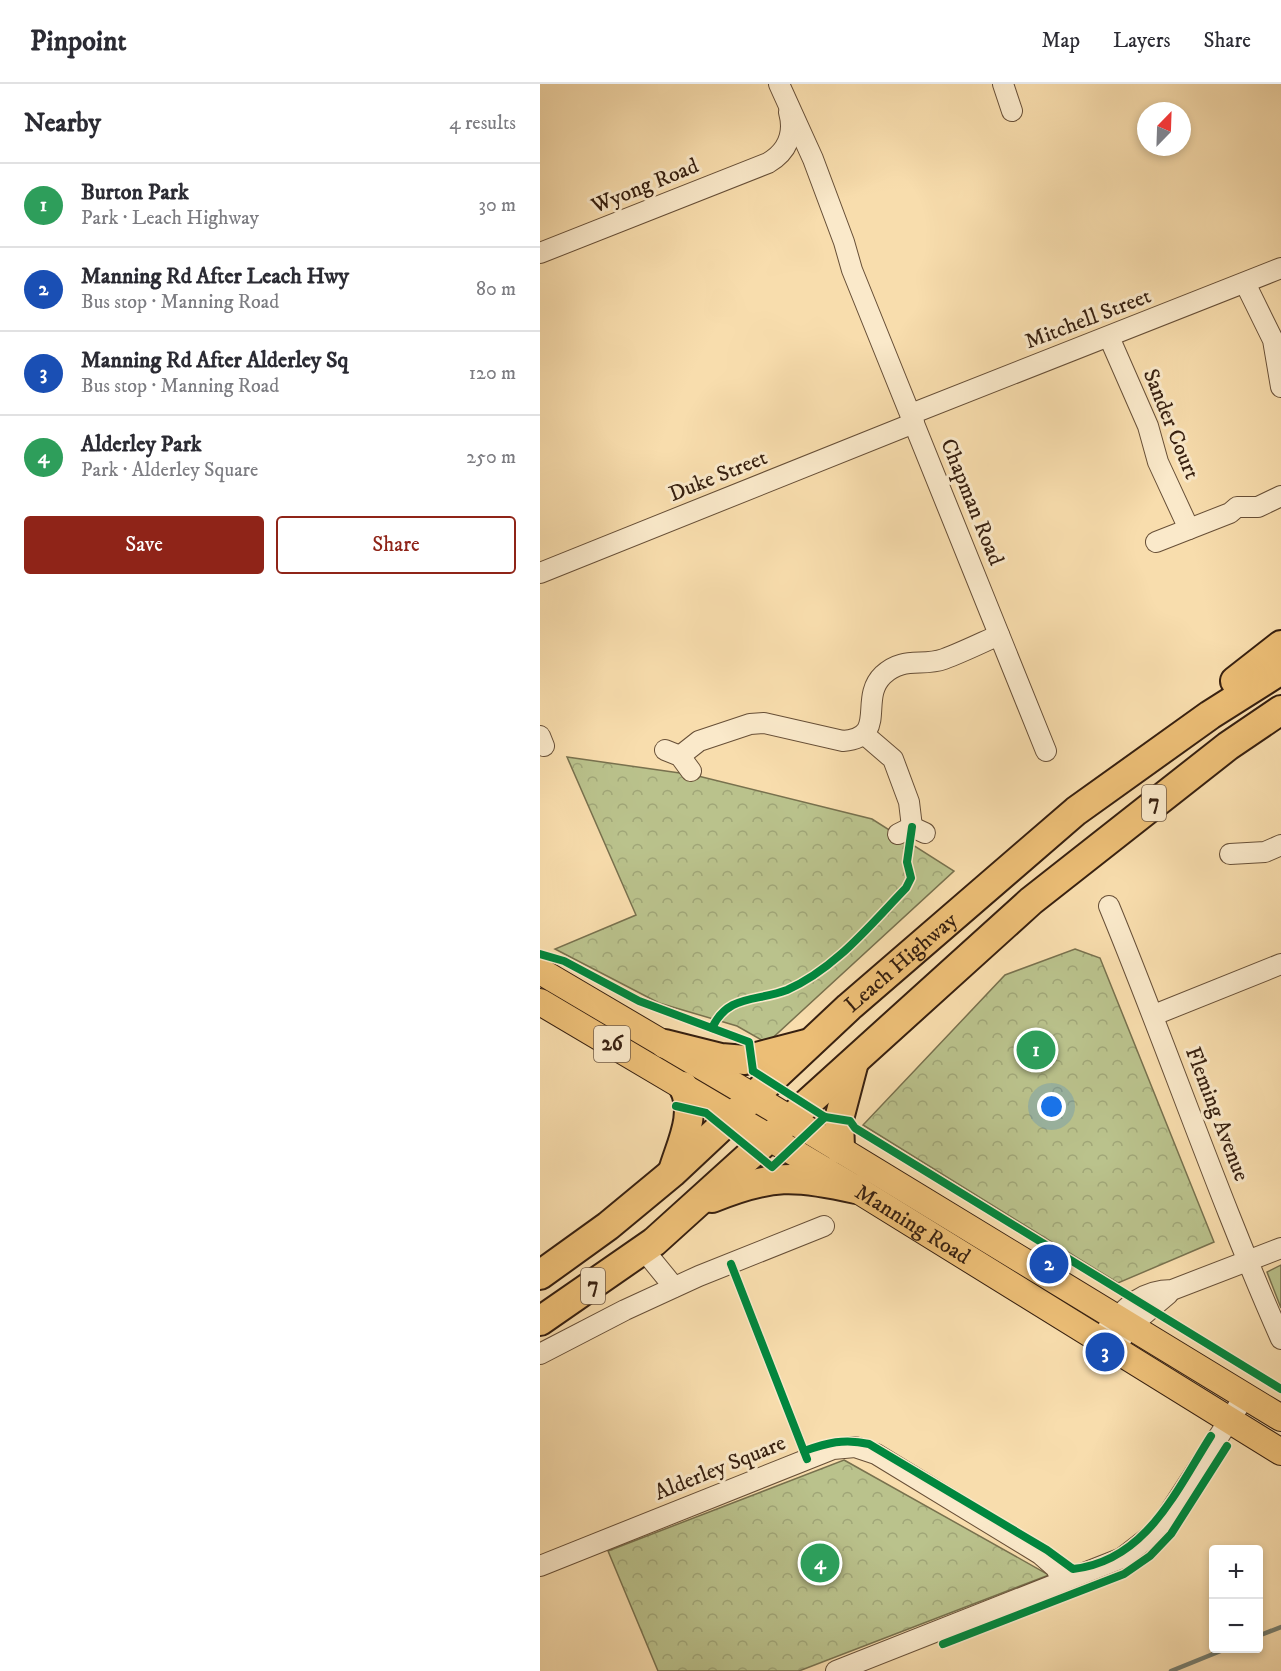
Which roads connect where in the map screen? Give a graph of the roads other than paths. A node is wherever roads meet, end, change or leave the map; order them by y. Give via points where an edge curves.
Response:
1 (1004, 84) edge
2 (782, 92) edge
3 (1012, 111) dead end
4 (768, 163) joint
5 (540, 253) edge
6 (1281, 268) edge
7 (1245, 284) junction
8 (1109, 337) junction
9 (1281, 387) edge
10 (913, 418) junction
11 (1281, 496) edge
12 (1189, 529) junction
13 (1156, 542) dead end
14 (540, 573) edge
15 (999, 635) junction
16 (1281, 645) edge
17 (1281, 670) edge
18 (1281, 710) edge
19 (865, 735) junction
20 (1047, 751) dead end
21 (679, 759) dead end
22 (1076, 812) junction
23 (912, 831) dead end
24 (1281, 845) edge
25 (1230, 854) dead end
26 (1109, 906) dead end
27 (1281, 964) edge
28 (540, 971) edge
29 (540, 1002) edge
30 (1154, 1015) junction
31 (811, 1043) junction
32 (665, 1044) junction
33 (854, 1060) junction
34 (683, 1086) junction
35 (744, 1106) junction
36 (781, 1129) junction
37 (840, 1149) junction
38 (672, 1173) junction
39 (856, 1189) junction
40 (695, 1205) junction
41 (824, 1226) dead end
42 (1281, 1248) edge
43 (643, 1249) junction
44 (1247, 1262) junction
45 (540, 1275) edge
46 (674, 1287) junction
47 (540, 1321) edge
48 (1122, 1323) junction
49 (1281, 1339) edge
50 (1107, 1344) junction
51 (540, 1354) edge
52 (1245, 1396) junction
53 (1281, 1418) edge
54 (1230, 1420) junction
55 (1281, 1452) edge
56 (540, 1566) edge
57 (1062, 1581) junction
58 (836, 1671) edge

1 - 3 street
2 - 4 street, Chapman Road via 791,132 783,151
2 - 10 street, Chapman Road via 821,180 852,270
4 - 5 street, Wyong Road
6 - 7 street, Mitchell Street
7 - 8 street, Mitchell Street
7 - 9 street via 1273,340
8 - 10 street, Mitchell Street
8 - 12 street, Sander Court
10 - 14 street, Duke Street
10 - 15 street, Chapman Road
11 - 12 street via 1258,507 1237,507
12 - 13 street
15 - 19 street via 942,660 903,663 882,676 871,699 871,723
15 - 20 street, Chapman Road
16 - 22 highway
17 - 22 highway, Leach Highway / 7 via 1210,715
18 - 33 highway, Leach Highway / 7 via 1228,746 1031,901
19 - 21 street via 843,741 764,723 750,724 699,741
19 - 23 street via 893,759 909,802
22 - 31 highway, Leach Highway / 7
24 - 25 street via 1265,852
26 - 30 street, Fleming Avenue
27 - 30 street
28 - 32 main road, Manning Road / 26
29 - 34 main road, Manning Road / 26
30 - 44 street, Fleming Avenue
31 - 32 highway via 745,1060
31 - 35 highway, Leach Highway / 7
32 - 35 main road, Manning Road / 26
33 - 36 highway, Leach Highway / 7
33 - 37 highway via 841,1102
34 - 35 main road, Manning Road / 26
34 - 38 highway via 691,1110
35 - 36 main road, Manning Road / 26
35 - 38 highway, Leach Highway / 7
36 - 37 main road, Manning Road / 26
36 - 39 main road, Manning Road / 26
36 - 40 highway, Leach Highway / 7
37 - 48 main road, Manning Road / 26
38 - 45 highway, Leach Highway / 7
39 - 40 highway via 806,1178 773,1178
39 - 50 main road, Manning Road / 26
40 - 43 highway, Leach Highway / 7
41 - 46 street
42 - 44 street
43 - 46 street
43 - 47 highway, Leach Highway / 7
44 - 48 street via 1172,1290 1155,1290 1135,1300
44 - 49 street, Fleming Avenue
46 - 51 street
48 - 50 street
48 - 52 main road, Manning Road / 26
50 - 54 main road, Manning Road / 26
52 - 53 main road, Manning Road / 26
52 - 54 street
54 - 55 main road, Manning Road / 26
54 - 57 street via 1158,1530 1122,1558
56 - 57 street, Alderley Square via 833,1449 855,1446 876,1454 1040,1554 1056,1568
57 - 58 street

